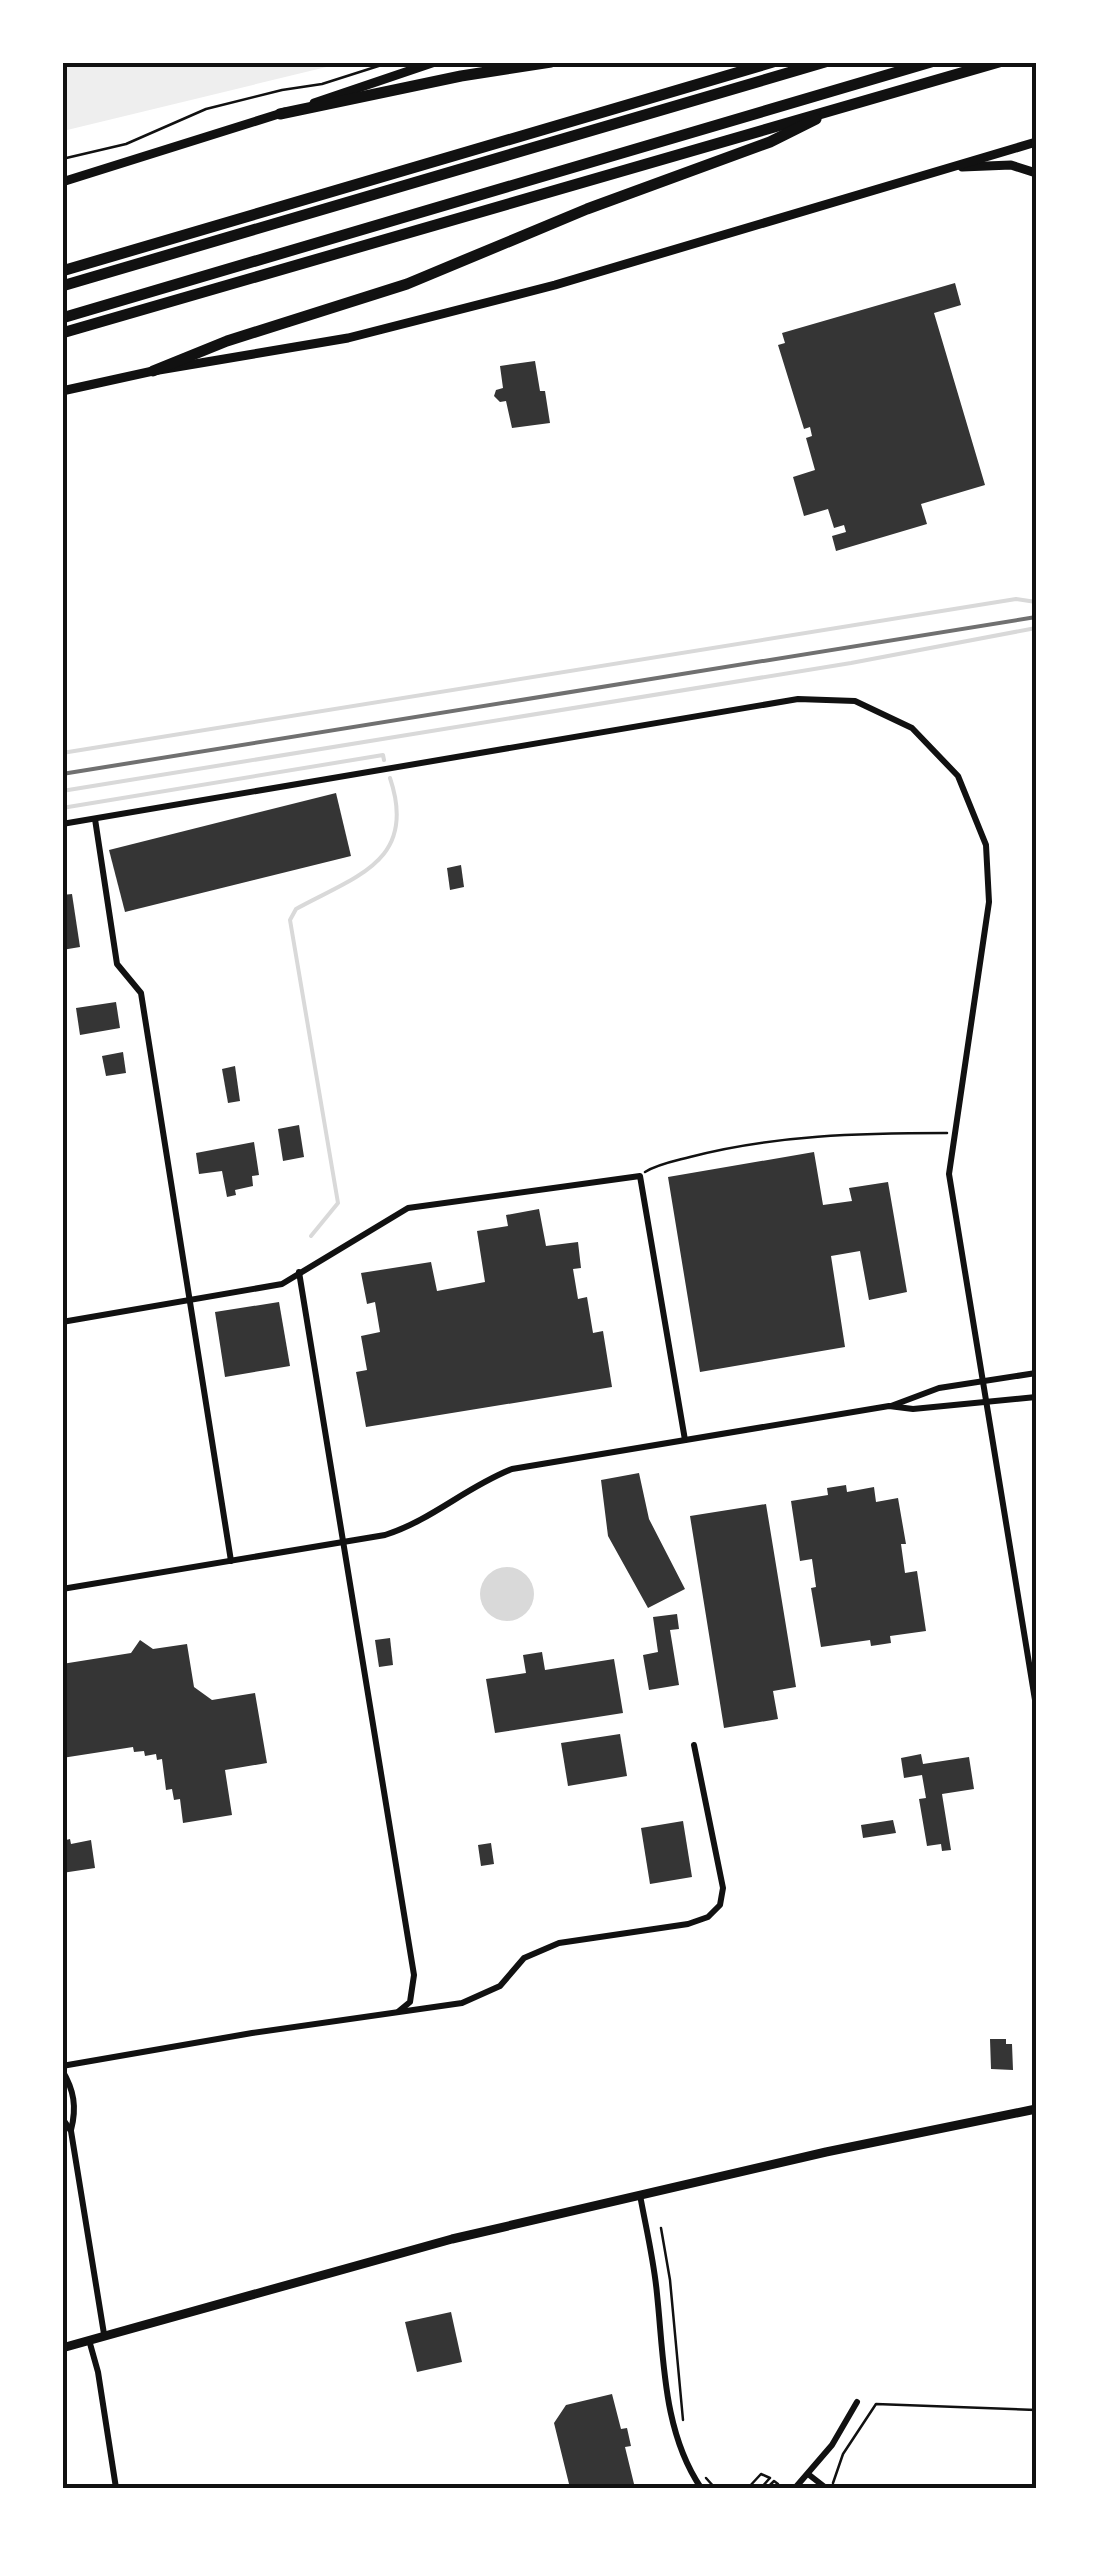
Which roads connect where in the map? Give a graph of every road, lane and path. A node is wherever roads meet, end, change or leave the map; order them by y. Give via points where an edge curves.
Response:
1 (390, 62) edge
2 (435, 62) edge
3 (551, 62) edge
4 (773, 62) edge
5 (826, 62) edge
6 (932, 62) edge
7 (999, 62) edge
8 (846, 105) junction
9 (280, 114) junction
10 (1036, 142) edge
11 (62, 160) edge
12 (944, 169) junction
13 (1036, 173) edge
14 (62, 182) edge
15 (62, 271) edge
16 (62, 286) edge
17 (62, 318) edge
18 (62, 334) edge
19 (152, 372) junction
20 (62, 391) edge
21 (94, 819) junction
22 (62, 824) edge
23 (954, 1133) junction
24 (640, 1176) junction
25 (299, 1272) junction
26 (191, 1299) junction
27 (62, 1322) edge
28 (1036, 1373) edge
29 (982, 1380) junction
30 (1036, 1398) edge
31 (986, 1404) junction
32 (890, 1406) junction
33 (685, 1440) junction
34 (342, 1544) junction
35 (231, 1562) junction
36 (62, 1589) edge
37 (1036, 1706) edge
38 (694, 1745) dead end
39 (397, 2012) junction
40 (62, 2068) edge
41 (1036, 2109) edge
42 (62, 2118) edge
43 (70, 2131) junction
44 (640, 2195) junction
45 (661, 2228) dead end
46 (104, 2334) junction
47 (88, 2339) junction
48 (62, 2348) edge
49 (857, 2402) dead end
50 (1036, 2410) edge
51 (683, 2420) dead end
52 (808, 2474) junction
53 (704, 2475) dead end
54 (829, 2486) edge
55 (778, 2487) edge
56 (116, 2488) edge
57 (700, 2488) edge
58 (715, 2488) edge
59 (748, 2488) edge
60 (764, 2488) edge
61 (795, 2488) edge

1 - 11 path via 206,109 126,144
2 - 9 main road
3 - 9 highway
4 - 15 highway
5 - 16 highway
6 - 17 highway
7 - 8 highway
8 - 18 highway
8 - 19 highway via 770,142 407,284
9 - 14 main road
10 - 12 main road
12 - 13 main road via 1011,165
12 - 19 main road via 348,338
19 - 20 main road
21 - 22 street
21 - 23 street via 798,698 855,702 912,728 958,776 986,845 989,902
21 - 26 street via 117,964 141,993
23 - 24 path via 765,1141
23 - 29 street via 949,1174
24 - 25 street via 408,1208
24 - 33 street
25 - 26 street via 282,1284
25 - 34 street
26 - 27 street
26 - 35 street
28 - 29 street
29 - 31 street
29 - 32 street
30 - 31 street
31 - 32 street
31 - 37 street
32 - 33 street
33 - 34 street via 512,1469 410,1527
34 - 35 street
34 - 39 street via 414,1976 410,2002
35 - 36 street
38 - 39 street via 723,1888 720,1905 708,1917 559,1943 524,1958 500,1986 462,2003
39 - 40 street
40 - 43 street via 76,2112
41 - 44 main road
42 - 43 street
43 - 46 street
44 - 46 main road via 372,2259
44 - 57 street via 674,2427
45 - 51 path
46 - 47 main road
47 - 48 main road
47 - 56 street
49 - 52 street
50 - 54 path via 876,2404
52 - 54 street
52 - 61 street
53 - 58 path
55 - 60 path via 774,2481
59 - 60 path via 765,2474 770,2478

